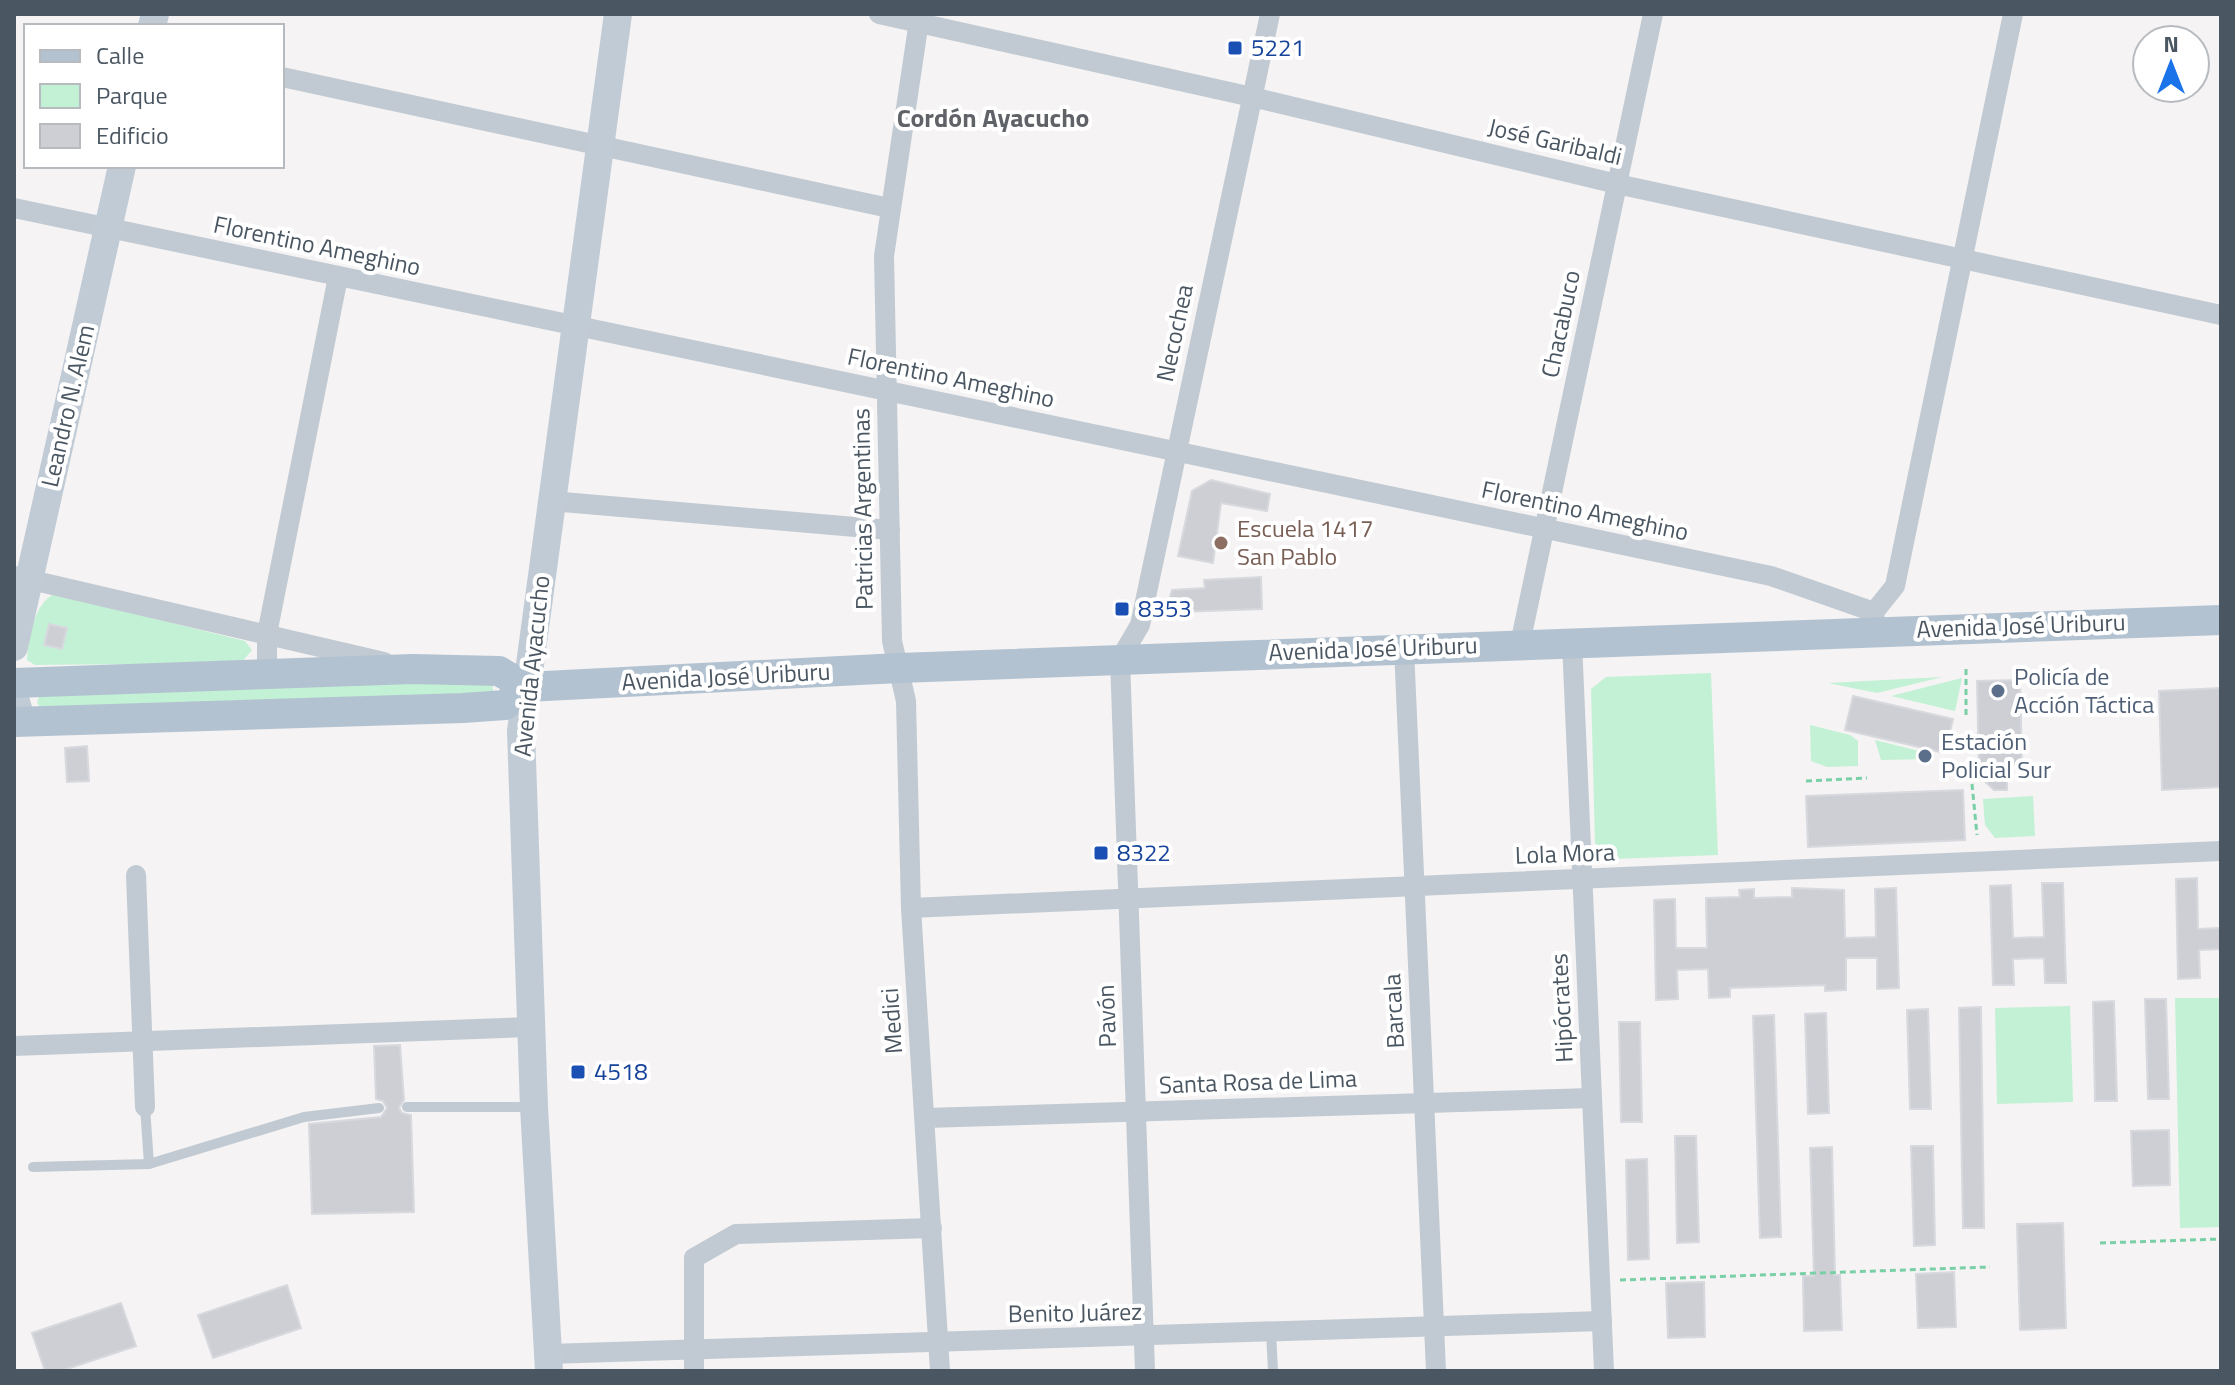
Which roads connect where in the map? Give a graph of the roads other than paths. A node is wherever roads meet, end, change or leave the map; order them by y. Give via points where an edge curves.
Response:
1 (618, 14) edge
2 (879, 14) edge
3 (1270, 14) edge
4 (1653, 14) edge
5 (2013, 14) edge
6 (919, 18) edge
7 (284, 77) edge
8 (1252, 97) junction
9 (600, 145) junction
10 (122, 168) edge
11 (1617, 184) junction
12 (14, 208) edge
13 (889, 208) junction
14 (109, 228) junction
15 (1960, 259) junction
16 (338, 277) junction
17 (2221, 315) edge
18 (573, 327) junction
19 (887, 391) junction
20 (1176, 453) junction
21 (551, 501) junction
22 (890, 530) junction
23 (1544, 530) junction
24 (21, 578) edge
25 (2221, 620) edge
26 (1875, 621) junction
27 (267, 634) junction
28 (1572, 642) junction
29 (1520, 644) junction
30 (14, 647) edge
31 (1404, 648) junction
32 (1120, 659) junction
33 (899, 668) junction
34 (413, 669) junction
35 (267, 674) junction
36 (527, 681) junction
37 (14, 683) edge
38 (17, 713) edge
39 (2221, 851) edge
40 (136, 875) dead end
41 (1582, 879) junction
42 (1415, 886) junction
43 (1129, 899) junction
44 (911, 908) junction
45 (531, 1027) junction
46 (142, 1041) junction
47 (14, 1046) edge
48 (1592, 1098) junction
49 (1424, 1103) junction
50 (145, 1107) joint
51 (407, 1107) dead end
52 (534, 1107) junction
53 (379, 1108) dead end
54 (1136, 1111) junction
55 (925, 1118) junction
56 (149, 1164) junction
57 (33, 1167) dead end
58 (932, 1228) junction
59 (1602, 1321) junction
60 (1434, 1326) junction
61 (1271, 1332) junction
62 (1144, 1337) junction
63 (939, 1342) junction
64 (695, 1350) junction
65 (549, 1363) edge
66 (694, 1371) edge
67 (940, 1371) edge
68 (1145, 1371) edge
69 (1273, 1371) edge
70 (1436, 1371) edge
71 (1604, 1371) edge

1 - 9 main road, Avenida Ayacucho
2 - 6 street, José Garibaldi
3 - 8 street, Necochea
4 - 11 street, Chacabuco
5 - 15 street
6 - 8 street, José Garibaldi
6 - 13 street, Patricias Argentinas
7 - 9 street
8 - 11 street, José Garibaldi
8 - 20 street, Necochea
9 - 13 street
9 - 18 main road, Avenida Ayacucho
10 - 14 main road, Leandro N. Alem
11 - 15 street, José Garibaldi
11 - 23 street, Chacabuco
12 - 14 street, Florentino Ameghino
13 - 19 street, Patricias Argentinas via 884,256
14 - 16 street, Florentino Ameghino
14 - 24 main road, Leandro N. Alem
15 - 17 street, José Garibaldi
15 - 26 street via 1895,586
16 - 18 street, Florentino Ameghino
16 - 27 street
18 - 19 street, Florentino Ameghino
18 - 21 main road, Avenida Ayacucho
19 - 20 street, Florentino Ameghino
19 - 22 street, Patricias Argentinas
20 - 23 street, Florentino Ameghino
20 - 32 street, Necochea via 1140,625
21 - 22 street
21 - 36 main road, Avenida Ayacucho
22 - 33 street, Patricias Argentinas via 892,641
23 - 26 street, Florentino Ameghino via 1771,576
23 - 29 street, Chacabuco
24 - 27 street
24 - 30 main road, Leandro N. Alem
25 - 26 main road, Avenida José Uriburu
26 - 28 main road, Avenida José Uriburu
27 - 34 street
27 - 35 street
28 - 29 main road, Avenida José Uriburu
28 - 41 street, Hipócrates
29 - 31 main road, Avenida José Uriburu
31 - 32 main road, Avenida José Uriburu
31 - 42 street, Barcala
32 - 33 main road, Avenida José Uriburu
32 - 43 street, Pavón
33 - 36 main road, Avenida José Uriburu
33 - 44 street, Medici via 906,701
34 - 35 main road, Avenida José Uriburu
34 - 36 main road, Avenida José Uriburu via 499,671
35 - 37 main road, Avenida José Uriburu
36 - 38 main road, Avenida José Uriburu via 505,705 474,707
36 - 45 main road, Avenida Ayacucho via 521,731
39 - 41 street, Lola Mora
40 - 46 street
41 - 42 street, Lola Mora
41 - 48 street, Hipócrates
42 - 43 street, Lola Mora
42 - 49 street, Barcala
43 - 44 street, Lola Mora
43 - 54 street, Pavón
44 - 55 street, Medici
45 - 46 street
45 - 52 main road, Avenida Ayacucho
46 - 47 street
46 - 50 street
48 - 49 street, Santa Rosa de Lima
48 - 59 street, Hipócrates
49 - 54 street, Santa Rosa de Lima
49 - 60 street, Barcala
50 - 56 lane
51 - 52 lane
52 - 65 main road, Avenida Ayacucho
53 - 56 lane via 304,1117
54 - 55 street, Santa Rosa de Lima
54 - 62 street, Pavón
55 - 58 street, Medici
56 - 57 lane
58 - 63 street, Medici
58 - 64 street via 736,1234 694,1258
59 - 60 street, Benito Juárez
59 - 71 street, Hipócrates
60 - 61 street, Benito Juárez
60 - 70 street, Barcala
61 - 62 street, Benito Juárez
61 - 69 lane
62 - 63 street, Benito Juárez
62 - 68 street, Pavón
63 - 64 street, Benito Juárez
63 - 67 street, Medici
64 - 65 street, Benito Juárez
64 - 66 street

